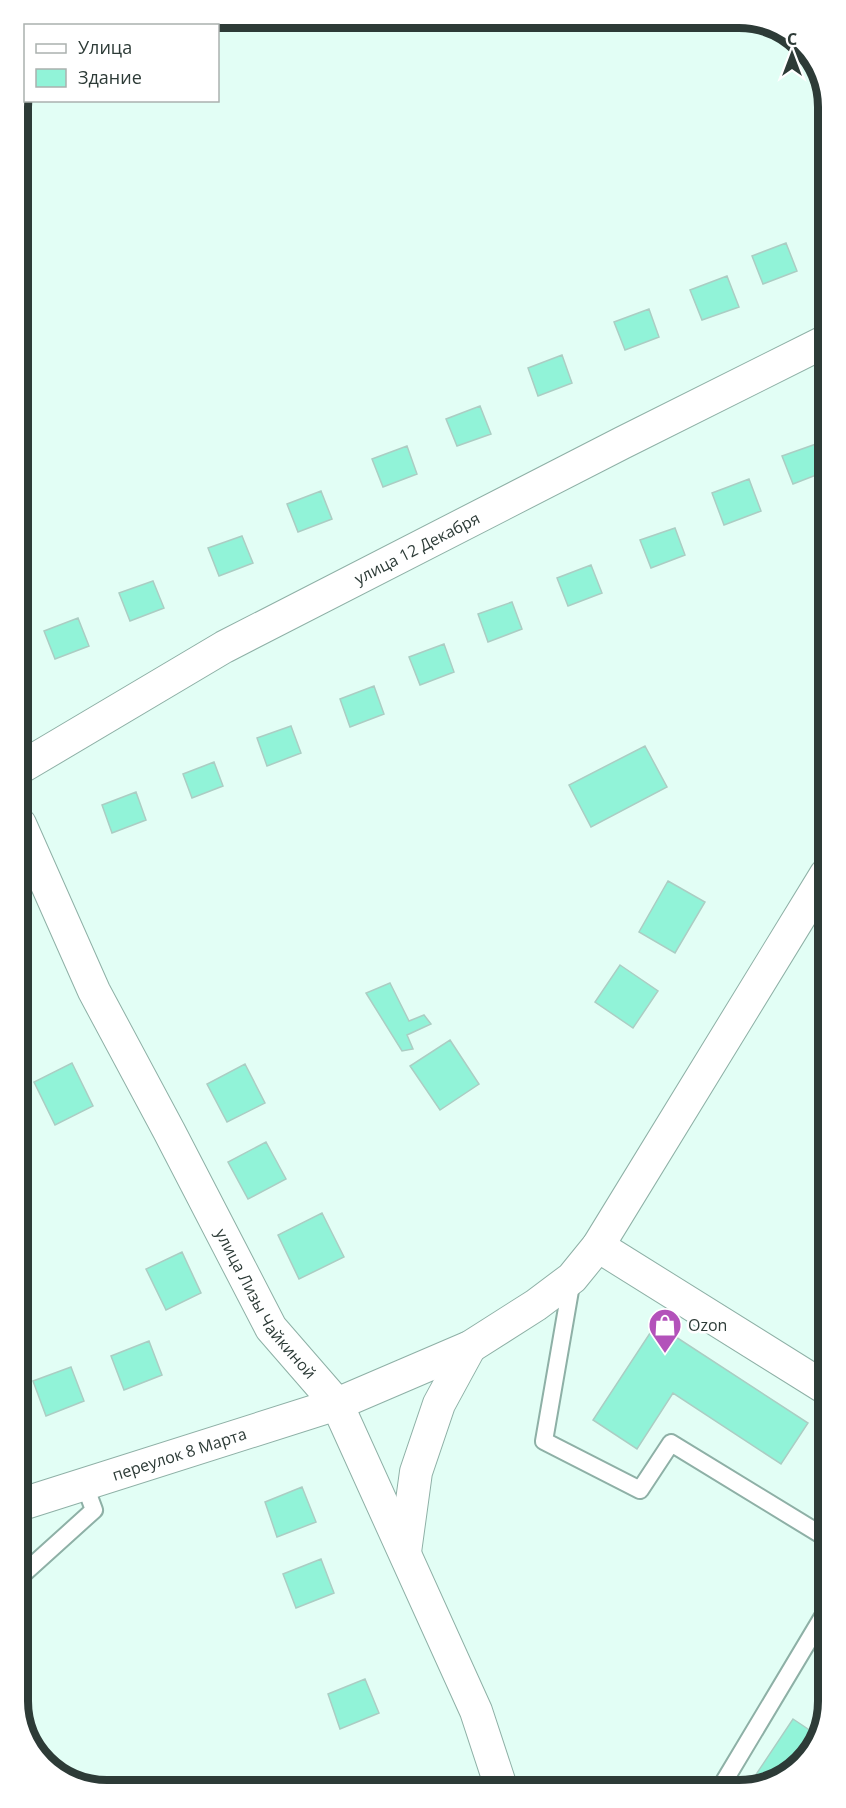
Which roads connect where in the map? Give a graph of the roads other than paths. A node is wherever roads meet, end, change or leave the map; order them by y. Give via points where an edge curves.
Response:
1 (818, 345) edge
2 (29, 763) edge
3 (29, 843) edge
4 (818, 885) edge
5 (598, 1246) junction
6 (572, 1278) junction
7 (470, 1347) junction
8 (818, 1383) edge
9 (338, 1404) junction
10 (84, 1484) junction
11 (28, 1502) edge
12 (818, 1533) edge
13 (405, 1552) junction
14 (28, 1570) edge
15 (818, 1625) edge
16 (499, 1780) edge
17 (725, 1780) edge

1 - 2 street, улица 12 Декабря via 224,647
3 - 9 street, улица Лизы Чайкиной via 94,991 271,1328
4 - 5 street, переулок 8 Марта
5 - 6 street, переулок 8 Марта
5 - 8 street
6 - 7 street, переулок 8 Марта
6 - 12 lane via 544,1441 640,1490 671,1443
7 - 9 street, переулок 8 Марта
7 - 13 street via 439,1404 416,1472
9 - 10 street, переулок 8 Марта
9 - 13 street, улица Лизы Чайкиной
10 - 11 street, переулок 8 Марта
10 - 14 lane via 94,1510
13 - 16 street, улица Лизы Чайкиной via 476,1711
15 - 17 lane

